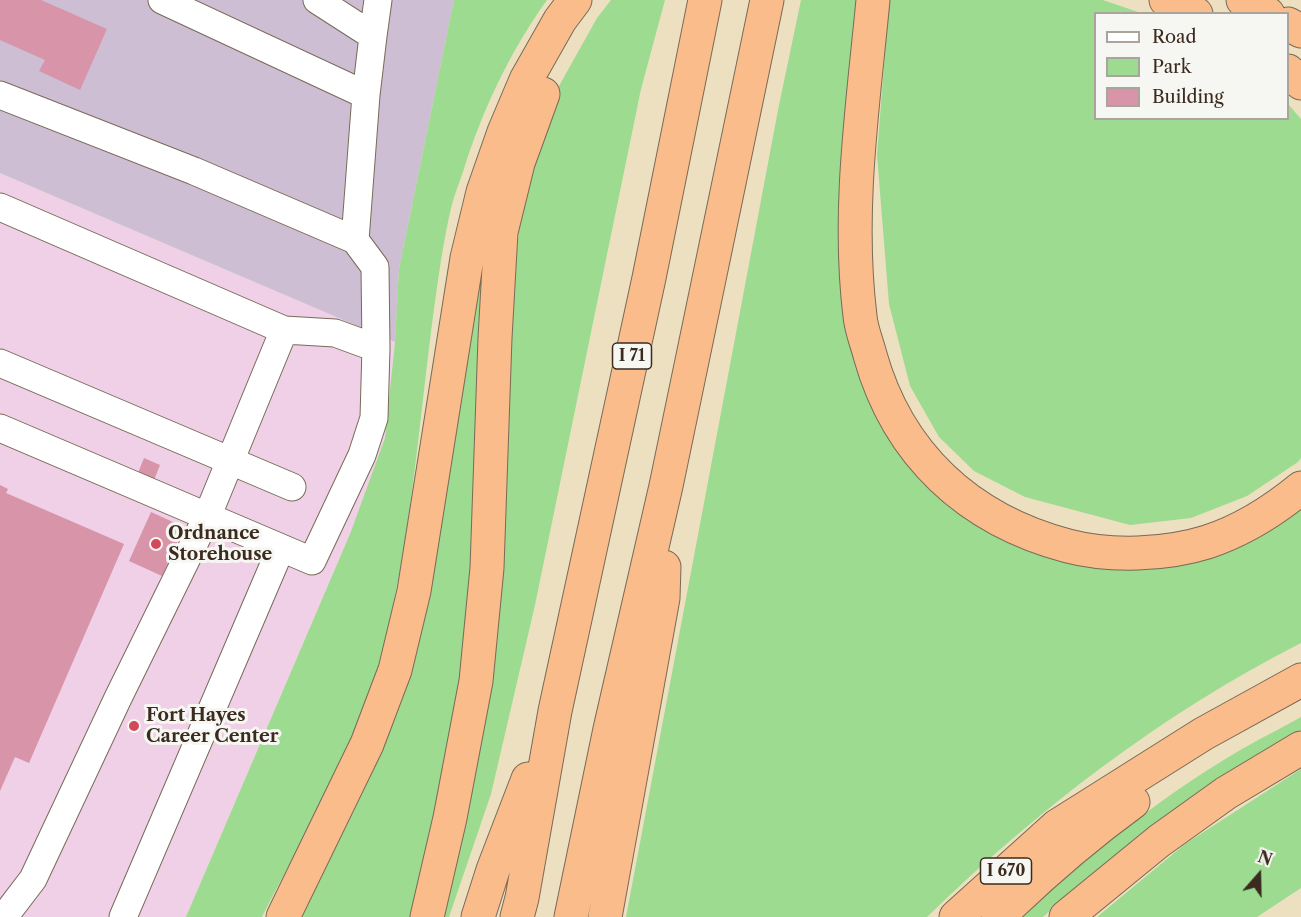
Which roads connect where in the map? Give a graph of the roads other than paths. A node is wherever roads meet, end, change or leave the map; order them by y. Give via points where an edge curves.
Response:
1 (162, 0) edge
2 (317, 0) edge
3 (378, 0) edge
4 (575, 0) edge
5 (593, 0) edge
6 (705, 0) edge
7 (767, 0) edge
8 (873, 0) edge
9 (1166, 0) edge
10 (1243, 0) edge
11 (1192, 12) edge
12 (1264, 12) edge
13 (374, 36) junction
14 (1289, 73) edge
15 (1301, 82) edge
16 (0, 95) edge
17 (366, 95) junction
18 (0, 207) edge
19 (355, 240) junction
20 (284, 330) junction
21 (376, 348) junction
22 (0, 363) edge
23 (0, 428) edge
24 (230, 461) junction
25 (666, 486) junction
26 (292, 487) dead end
27 (1301, 488) edge
28 (207, 517) junction
29 (281, 548) junction
30 (1301, 680) edge
31 (555, 711) junction
32 (1203, 734) junction
33 (1301, 748) edge
34 (4, 917) edge
35 (123, 917) edge
36 (283, 917) edge
37 (427, 917) edge
38 (478, 917) edge
39 (517, 917) edge
40 (572, 917) edge
41 (605, 917) edge
42 (956, 917) edge
43 (998, 917) edge
44 (1066, 917) edge

1 - 17 lane
2 - 13 lane
3 - 13 lane
4 - 36 highway via 526,80 483,192 467,258 414,591 395,670 367,744
5 - 37 highway via 540,99 518,163 501,232 487,568 476,681
6 - 31 highway, I 71 via 647,290
7 - 25 highway
8 - 27 highway via 856,178 860,318 878,383 922,459 948,485 1008,525 1041,539 1108,552 1139,553 1207,542 1280,506
9 - 11 highway
10 - 12 highway
13 - 17 lane
14 - 15 highway
16 - 19 lane
17 - 19 lane
18 - 20 lane
19 - 21 lane via 375,267
20 - 21 lane via 335,333
20 - 24 lane
21 - 29 lane via 374,418 362,455 312,561
22 - 24 lane
23 - 28 lane
24 - 26 lane
24 - 28 lane
25 - 40 highway
25 - 41 highway via 663,597
28 - 29 lane
28 - 34 lane via 33,879
29 - 35 lane
30 - 32 highway, I 670
31 - 38 highway
31 - 39 highway, I 71
32 - 42 highway, I 670 via 1057,826
32 - 43 highway via 1152,788 1095,829
33 - 44 highway via 1226,793 1159,841

